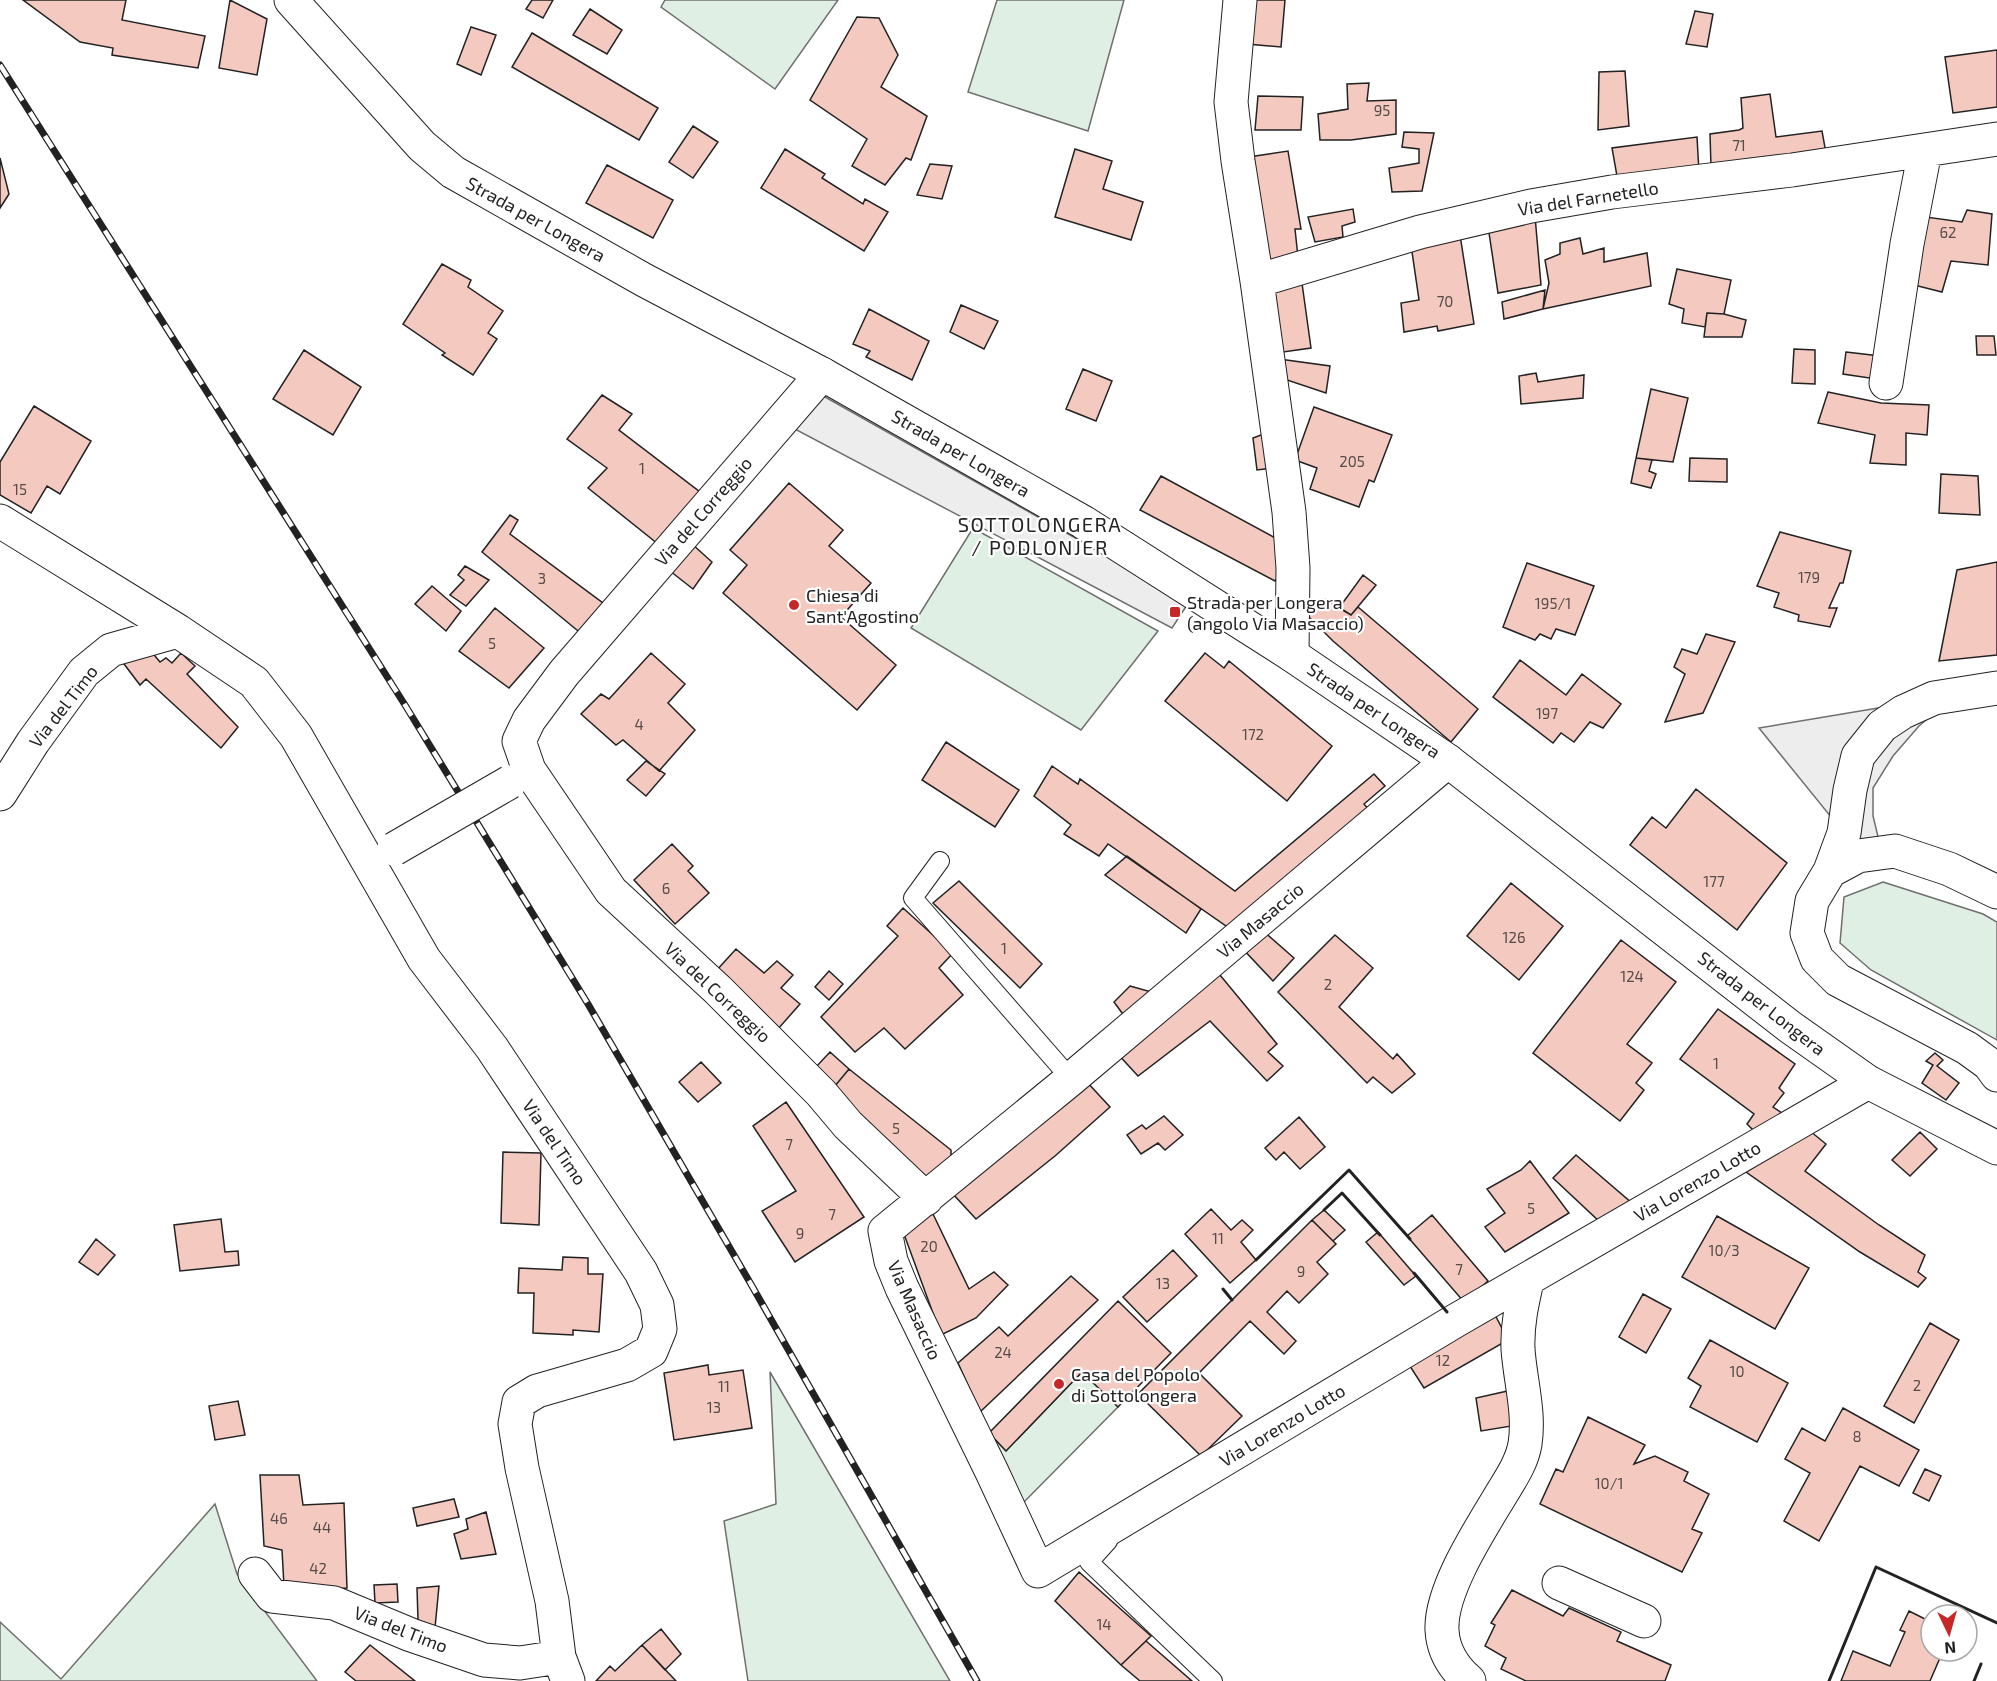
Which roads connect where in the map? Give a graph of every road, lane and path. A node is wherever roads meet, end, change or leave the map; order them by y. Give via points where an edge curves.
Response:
1 (291, 0) edge
2 (1240, 0) edge
3 (1997, 139) edge
4 (1925, 151) junction
5 (1257, 281) junction
6 (822, 374) junction
7 (1886, 383) dead end
8 (0, 521) edge
9 (178, 632) junction
10 (1292, 655) junction
11 (1997, 688) edge
12 (1449, 761) junction
13 (520, 776) junction
14 (0, 794) edge
15 (382, 856) junction
16 (940, 861) dead end
17 (1830, 871) junction
18 (1997, 892) edge
19 (1997, 1075) edge
20 (1071, 1079) junction
21 (1868, 1082) junction
22 (1997, 1148) edge
23 (926, 1199) junction
24 (1527, 1281) junction
25 (1155, 1501) junction
26 (1038, 1571) joint
27 (255, 1574) dead end
28 (1559, 1583) dead end
29 (1644, 1622) dead end
30 (563, 1669) edge
31 (1213, 1681) edge
32 (1469, 1681) edge

1 - 6 street, Strada per Longera via 422,146 453,172 644,280
2 - 5 street via 1231,102
3 - 4 street, Via del Farnetello
4 - 5 street, Via del Farnetello via 1531,206 1420,232
4 - 7 street
5 - 10 street via 1289,512
6 - 10 street, Strada per Longera via 1083,522
6 - 13 street, Via del Correggio via 564,673 529,720 519,741
8 - 9 street, Via del Timo
9 - 14 street, Via del Timo via 111,650 84,672
9 - 15 street, Via del Timo via 254,682
10 - 12 street, Strada per Longera
11 - 17 street via 1934,698 1882,726 1858,756 1844,833
12 - 20 street, Via Masaccio
12 - 21 street, Strada per Longera via 1790,1027
13 - 15 street, bridge
13 - 23 street, Via del Correggio via 611,891 718,990 848,1125
15 - 30 street, Via del Timo via 424,959 492,1048 580,1178 641,1272 657,1305 660,1329 651,1351 627,1365 537,1390 519,1402 515,1424 520,1457
16 - 20 lane via 913,898
17 - 18 street via 1858,856 1895,851 1949,869
17 - 19 street via 1812,902 1807,933 1817,959 1838,980 1967,1048
20 - 23 street, Via Masaccio
21 - 22 street, Strada per Longera
21 - 24 street, Via Lorenzo Lotto
23 - 26 street, Via Masaccio via 885,1231 891,1261
24 - 25 street, Via Lorenzo Lotto
24 - 32 street via 1519,1315 1518,1348 1525,1447 1478,1533 1444,1609 1442,1630 1446,1650 1455,1668
25 - 26 street, Via Lorenzo Lotto
25 - 31 lane via 1089,1562
27 - 30 street, Via del Timo via 272,1596 334,1603 484,1660
28 - 29 street

